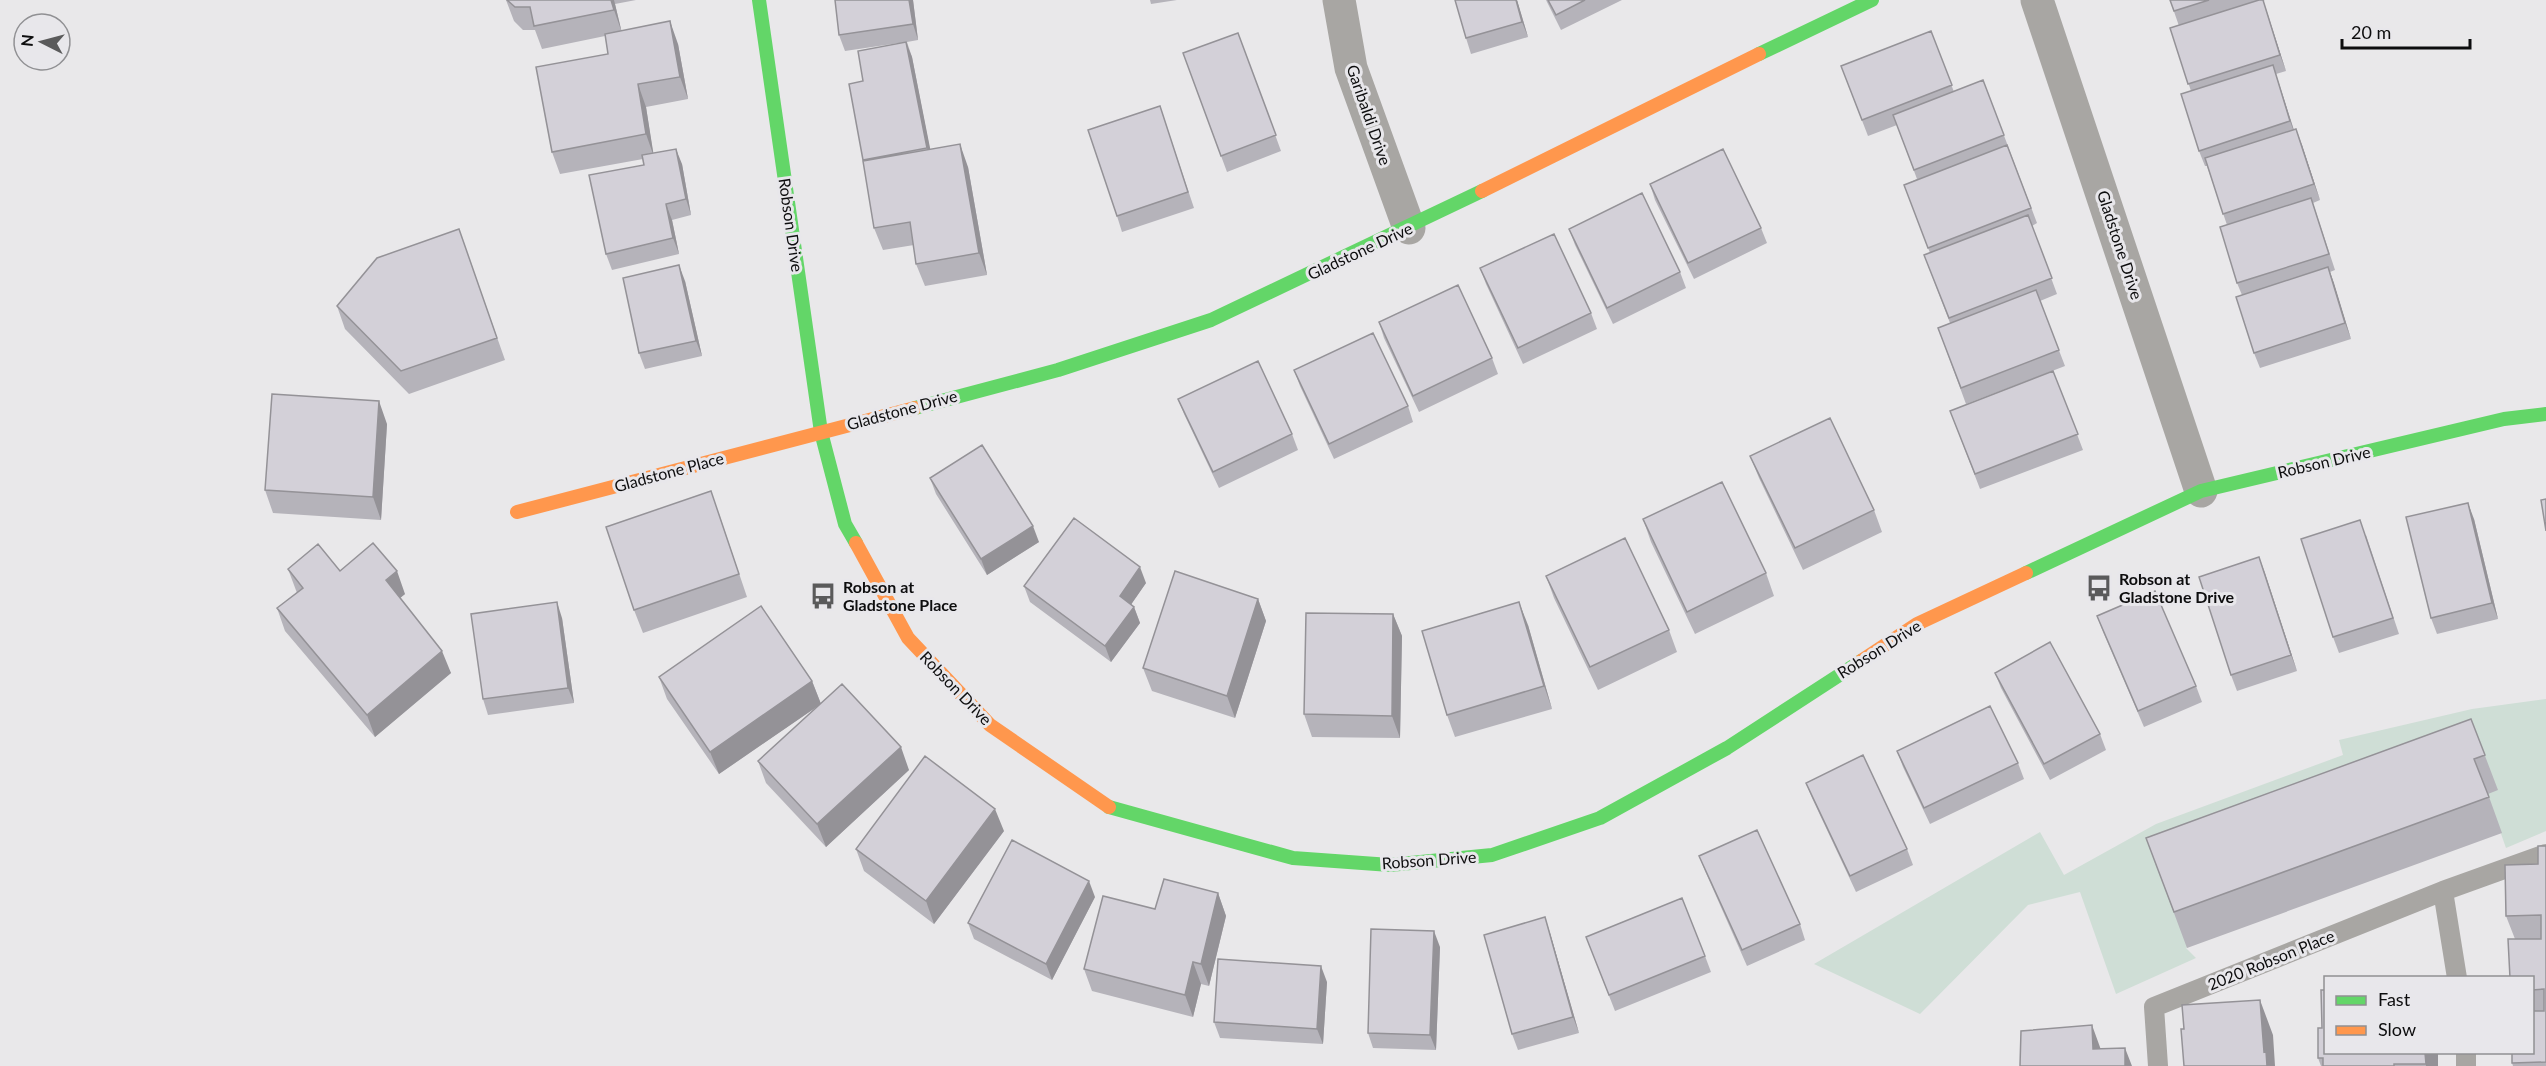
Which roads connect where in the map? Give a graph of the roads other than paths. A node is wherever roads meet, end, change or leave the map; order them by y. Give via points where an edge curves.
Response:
1 (759, 0) edge
2 (1339, 0) edge
3 (1872, 0) edge
4 (2037, 0) edge
5 (1409, 228) junction
6 (2546, 414) edge
7 (820, 432) junction
8 (2201, 491) junction
9 (517, 512) dead end
10 (2546, 854) edge
11 (2443, 891) junction
12 (2457, 976) edge
13 (2158, 1066) edge

1 - 7 street, Robson Drive
2 - 5 street, Garibaldi Drive via 1351,68
3 - 5 street, Gladstone Drive
4 - 8 street, Gladstone Drive
5 - 7 street, Gladstone Drive via 1211,320 1058,370
6 - 8 street, Robson Drive via 2504,419
7 - 8 street, Robson Drive via 845,524 909,638 990,725 1109,807 1293,858 1390,865 1492,855 1600,818 1727,748 1917,624
7 - 9 street, Gladstone Place
10 - 11 lane, 2020 Robson Place
11 - 12 lane
11 - 13 lane, 2020 Robson Place via 2154,1007

